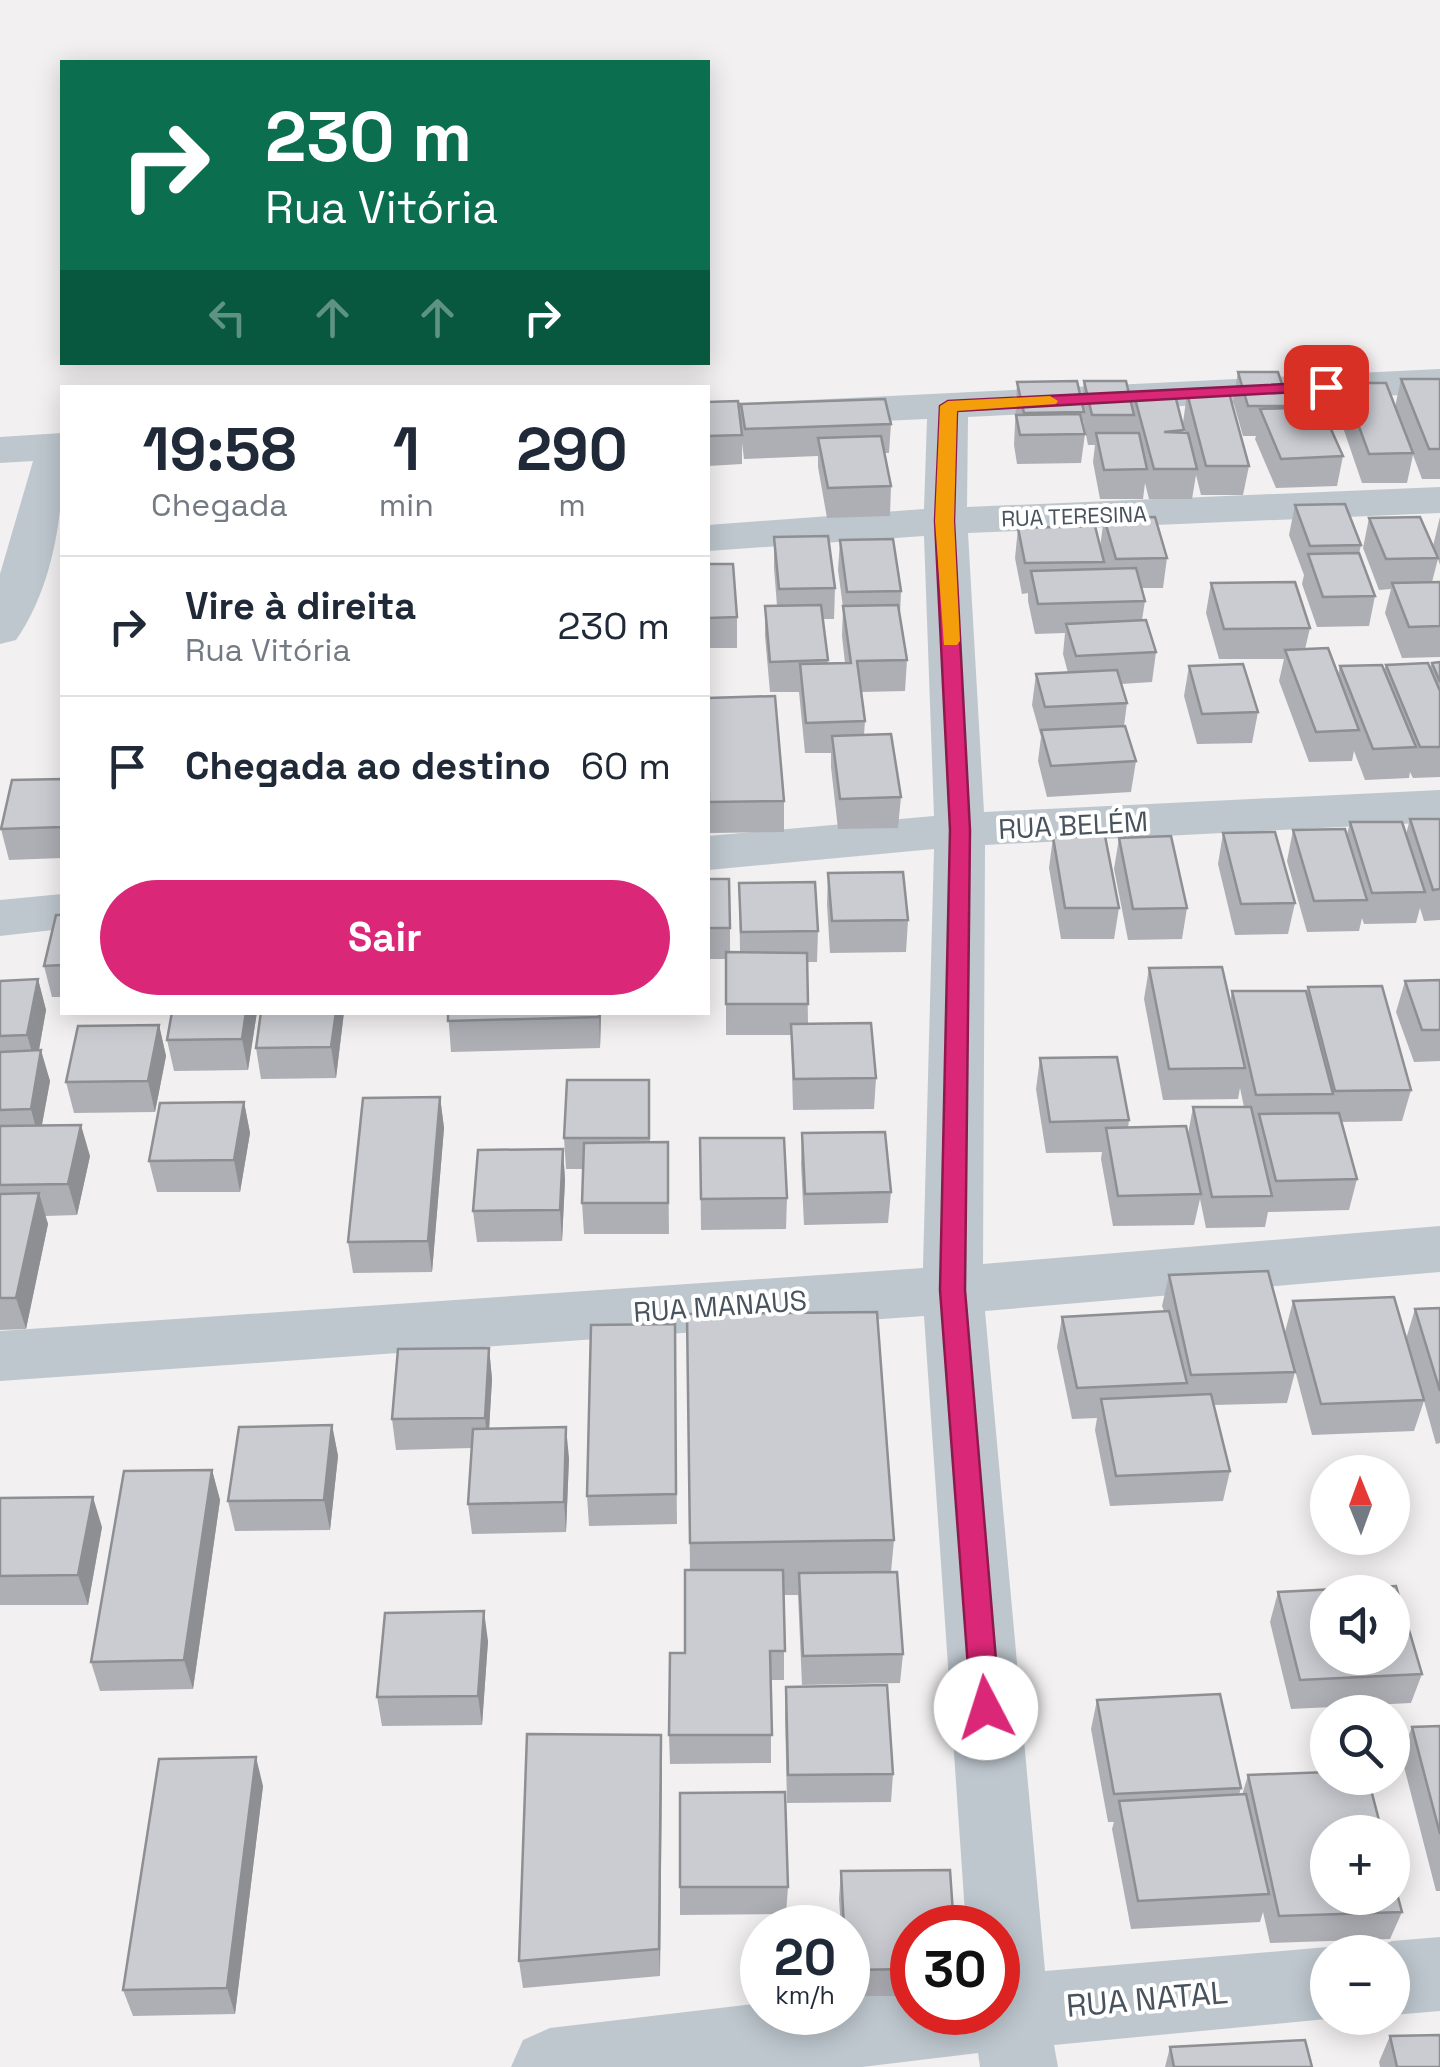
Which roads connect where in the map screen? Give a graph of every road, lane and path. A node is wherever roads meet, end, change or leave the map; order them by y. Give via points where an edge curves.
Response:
1 (1440, 381) edge
2 (948, 406) junction
3 (710, 417) edge
4 (60, 446) edge
5 (0, 450) edge
6 (1440, 500) edge
7 (944, 521) junction
8 (710, 538) edge
9 (27, 586) edge
10 (0, 630) edge
11 (1440, 806) edge
12 (960, 830) junction
13 (710, 853) edge
14 (60, 912) edge
15 (0, 918) edge
16 (1440, 1248) edge
17 (953, 1290) junction
18 (0, 1356) edge
19 (1440, 1974) edge
20 (1410, 1976) edge
21 (1310, 1987) edge
22 (1014, 2039) edge
23 (550, 2067) edge

1 - 2 street
2 - 3 street
2 - 7 street
4 - 5 street
4 - 9 street
6 - 7 street, RUA TERESINA
7 - 8 street, RUA TERESINA
7 - 12 street
9 - 10 street
11 - 12 street, RUA BELÉM
12 - 13 street, RUA BELÉM
12 - 17 street
14 - 15 street
16 - 17 street, RUA MANAUS
17 - 18 street, RUA MANAUS
17 - 22 street
19 - 20 street
21 - 22 street, RUA NATAL
22 - 23 street, RUA NATAL

